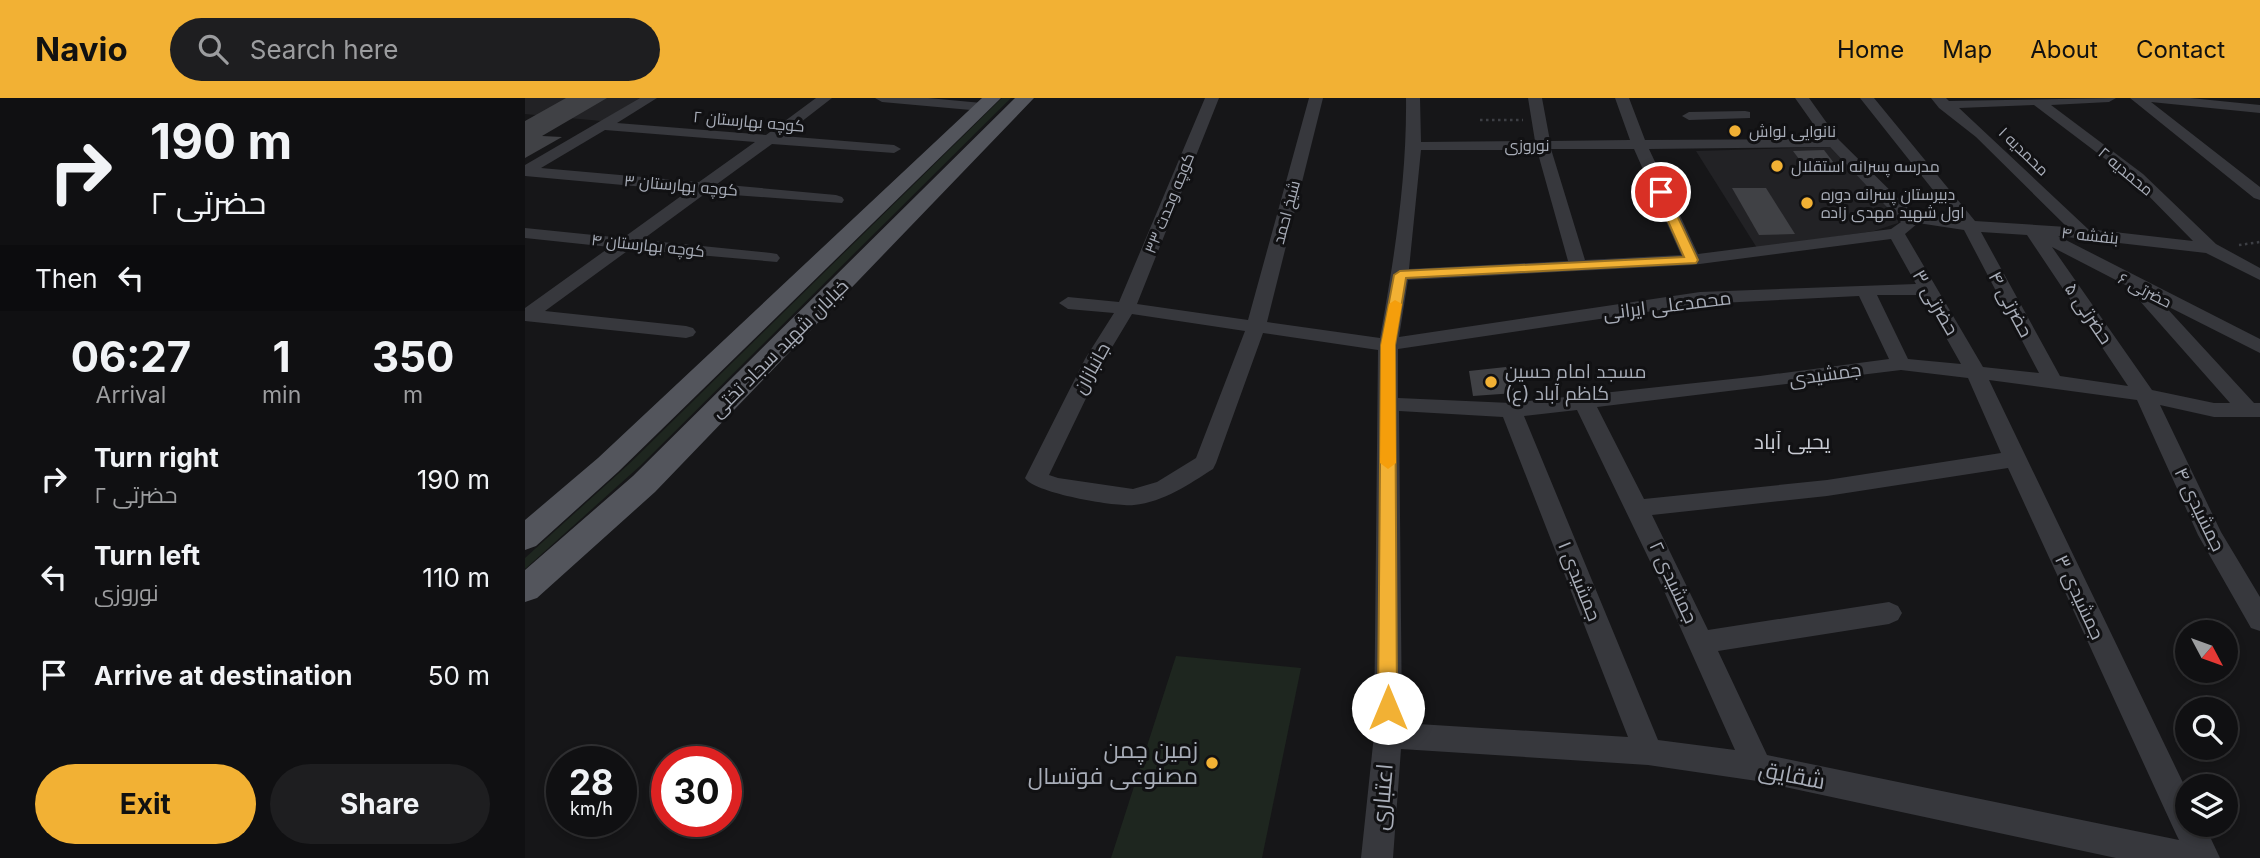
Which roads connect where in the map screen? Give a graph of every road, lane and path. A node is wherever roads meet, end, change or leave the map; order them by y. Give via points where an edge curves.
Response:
1 (650, 98) edge
2 (825, 98) edge
3 (882, 98) edge
4 (1025, 98) edge
5 (1212, 98) edge
6 (1316, 98) edge
7 (1413, 98) edge
8 (1535, 98) edge
9 (1622, 98) edge
10 (1735, 98) edge
11 (1802, 98) edge
12 (1867, 98) edge
13 (2109, 98) edge
14 (2137, 98) edge
15 (2149, 98) edge
16 (2256, 98) edge
17 (2036, 100) junction
18 (2260, 101) edge
19 (1941, 102) edge
20 (987, 103) edge
21 (2242, 107) junction
22 (2260, 109) edge
23 (1745, 115) junction
24 (1689, 116) dead end
25 (1480, 120) dead end
26 (1538, 120) junction
27 (2260, 120) edge
28 (602, 126) junction
29 (767, 141) junction
30 (1764, 143) junction
31 (1834, 143) junction
32 (1542, 144) junction
33 (1414, 146) junction
34 (1640, 146) junction
35 (894, 149) dead end
36 (526, 171) edge
37 (703, 187) junction
38 (2260, 195) edge
39 (836, 200) dead end
40 (1908, 217) junction
41 (1970, 226) junction
42 (2032, 230) junction
43 (525, 233) edge
44 (1896, 233) junction
45 (2083, 233) junction
46 (627, 243) junction
47 (2210, 248) junction
48 (771, 258) dead end
49 (1692, 260) junction
50 (1578, 265) junction
51 (1400, 275) junction
52 (2260, 275) edge
53 (2136, 286) junction
54 (1928, 289) junction
55 (1865, 290) junction
56 (1068, 303) dead end
57 (1126, 308) junction
58 (526, 315) edge
59 (1256, 327) junction
60 (686, 332) dead end
61 (1388, 345) junction
62 (2260, 347) edge
63 (1901, 364) junction
64 (1975, 370) junction
65 (2053, 381) junction
66 (2145, 395) junction
67 (1583, 401) junction
68 (1388, 404) junction
69 (1511, 410) junction
70 (2254, 410) edge
71 (2015, 459) junction
72 (1639, 508) junction
73 (525, 538) edge
74 (525, 589) edge
75 (1889, 613) dead end
76 (2260, 620) edge
77 (1702, 642) junction
78 (1388, 735) junction
79 (1649, 752) junction
80 (1757, 767) junction
81 (2175, 796) edge
82 (2194, 837) edge
83 (1377, 858) edge
84 (2190, 858) edge
85 (2204, 858) edge

1 - 28 street
2 - 29 street
3 - 20 street
4 - 74 main road, خیابان شهید سجاد تختی via 644,484
5 - 57 street, کوچه وحدت ۳۳
6 - 59 street, شیخ احمد
7 - 33 street
8 - 26 street
9 - 34 street
10 - 23 street
11 - 31 street
12 - 41 street, حضرتی ۴
13 - 17 street
14 - 38 street
15 - 21 street
16 - 18 street
17 - 19 street
17 - 47 street, محمدیه ۲ via 2138,177
19 - 45 street, محمدیه ۱ via 1981,134
20 - 73 main road, خیابان شهید سجاد تختی via 608,465
21 - 22 street
21 - 27 street
23 - 24 street
23 - 30 street
25 - 26 path
26 - 32 street
28 - 29 street, کوچه بهارستان ۲
28 - 36 street
29 - 35 street, کوچه بهارستان ۲
29 - 37 street
30 - 31 street, نوروزی
30 - 34 street, نوروزی
31 - 40 street
32 - 33 street, نوروزی
32 - 34 street, نوروزی
32 - 50 street
33 - 51 street
34 - 49 street
36 - 37 street, کوچه بهارستان ۳
37 - 39 street, کوچه بهارستان ۳
37 - 46 street
40 - 41 street
40 - 44 street via 1910,224
41 - 42 street, بنفشه ۴
41 - 65 street, حضرتی ۴
42 - 45 street, بنفشه ۴
42 - 53 street, حضرتی ۶
42 - 66 street, حضرتی ۵
43 - 46 street, کوچه بهارستان ۴
44 - 49 street
44 - 54 street, حضرتی ۳
45 - 47 street, بنفشه ۴
46 - 48 street, کوچه بهارستان ۴
46 - 58 street
47 - 52 street
49 - 50 street
50 - 51 street
51 - 61 street
53 - 62 street, حضرتی ۶
53 - 70 street
54 - 55 street
54 - 64 street, حضرتی ۳
55 - 61 street, محمدعلی ایرانی via 1700,299
55 - 63 street
56 - 57 street
57 - 59 street
57 - 59 street, جانبازان via 1095,359 1036,478 1054,486 1133,497 1165,488 1205,463
58 - 60 street
59 - 61 street
61 - 68 street
63 - 64 street, جمشیدی
63 - 67 street, جمشیدی
64 - 65 street, جمشیدی
64 - 71 street, جمشیدی ۳
65 - 66 street, جمشیدی
66 - 70 street, جمشیدی via 2214,410
66 - 76 street, جمشیدی ۴ via 2210,535
67 - 69 street, جمشیدی
67 - 72 street, جمشیدی ۲
68 - 69 street, جمشیدی
68 - 78 street
69 - 79 street, جمشیدی ۱
71 - 72 street via 1827,488
71 - 81 street, جمشیدی ۳
72 - 77 street, جمشیدی ۲
75 - 77 street
77 - 80 street, جمشیدی ۲
78 - 79 street, شقایق
78 - 83 street, اعتباری
79 - 80 street, شقایق
80 - 84 street, شقایق
82 - 85 street, جمشیدی ۳

